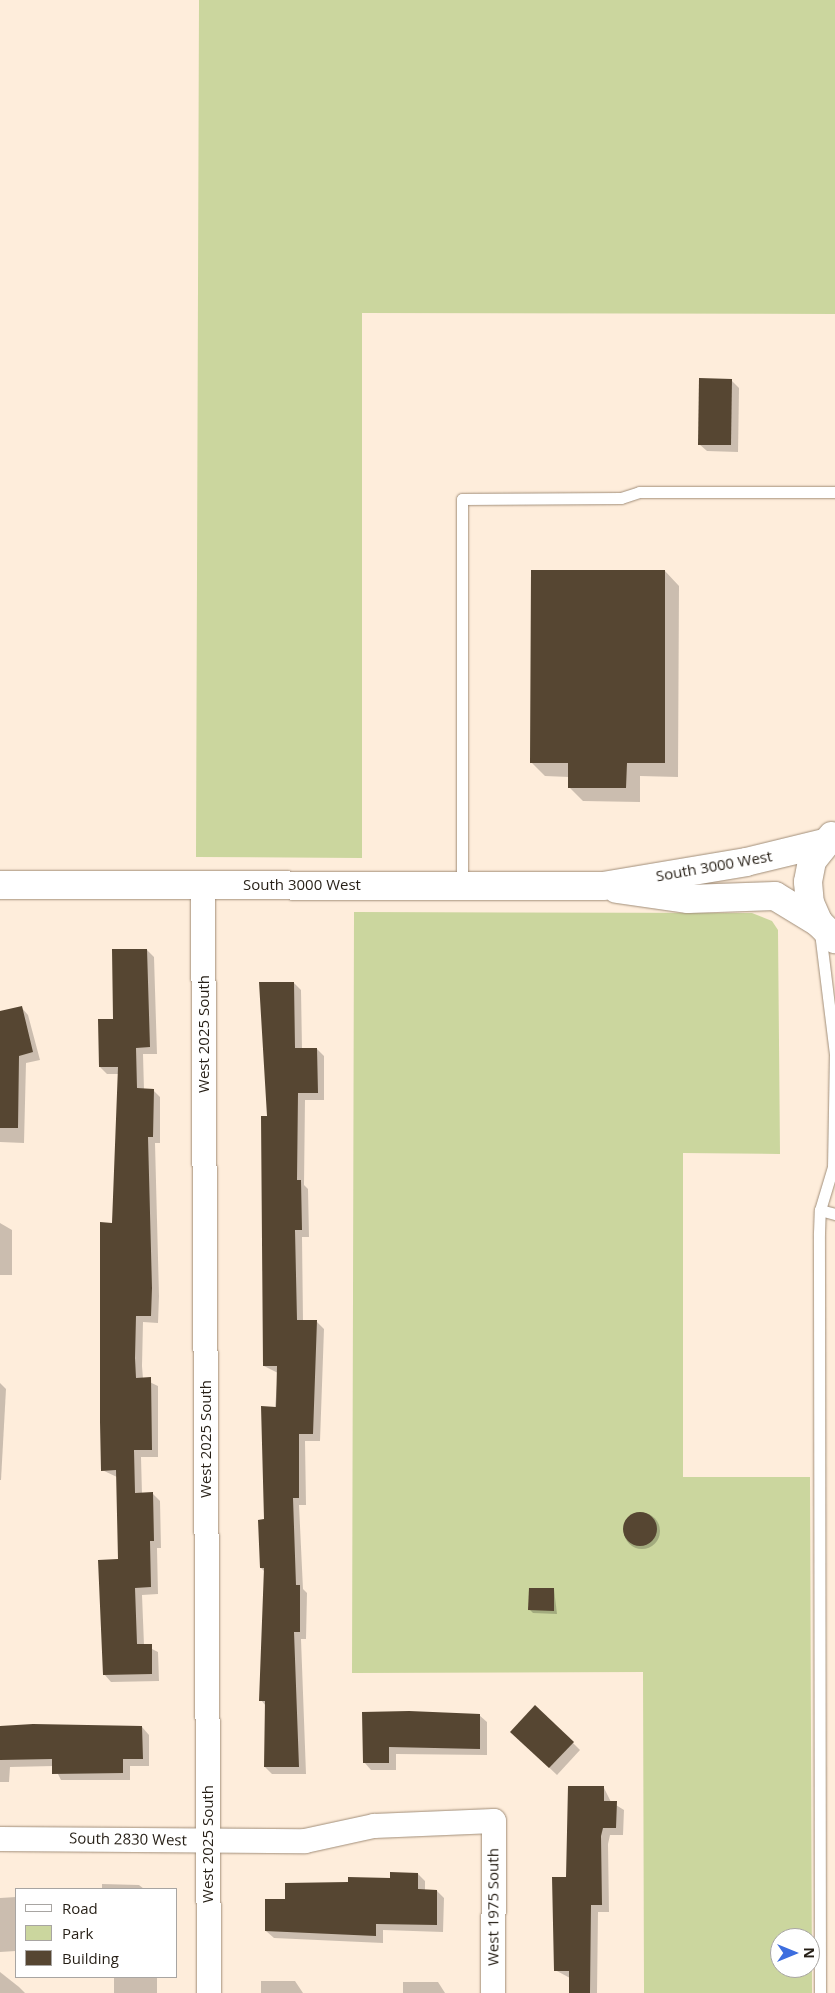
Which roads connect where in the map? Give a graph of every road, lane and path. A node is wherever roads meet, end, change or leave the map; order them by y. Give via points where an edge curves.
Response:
1 (835, 492) edge
2 (829, 838) edge
3 (0, 885) edge
4 (203, 885) junction
5 (462, 886) junction
6 (603, 886) junction
7 (827, 931) edge
8 (835, 1055) edge
9 (820, 1210) junction
10 (835, 1214) edge
11 (494, 1821) joint
12 (208, 1839) junction
13 (0, 1840) edge
14 (209, 1993) edge
15 (493, 1993) edge
16 (820, 1993) edge

1 - 5 lane via 639,492 621,498 462,499
2 - 6 street, South 3000 West via 729,865
2 - 7 street via 812,861 808,882 810,903
3 - 4 street, South 3000 West
4 - 5 street, South 3000 West
4 - 12 street, West 2025 South
5 - 6 street, South 3000 West
6 - 7 street, South 3000 West via 688,898 776,896
7 - 8 lane
8 - 9 lane via 833,1167
9 - 10 lane
9 - 16 lane
11 - 12 street, South 2830 West via 374,1826 304,1841
11 - 15 street, West 1975 South
12 - 13 street, South 2830 West
12 - 14 street, West 2025 South

